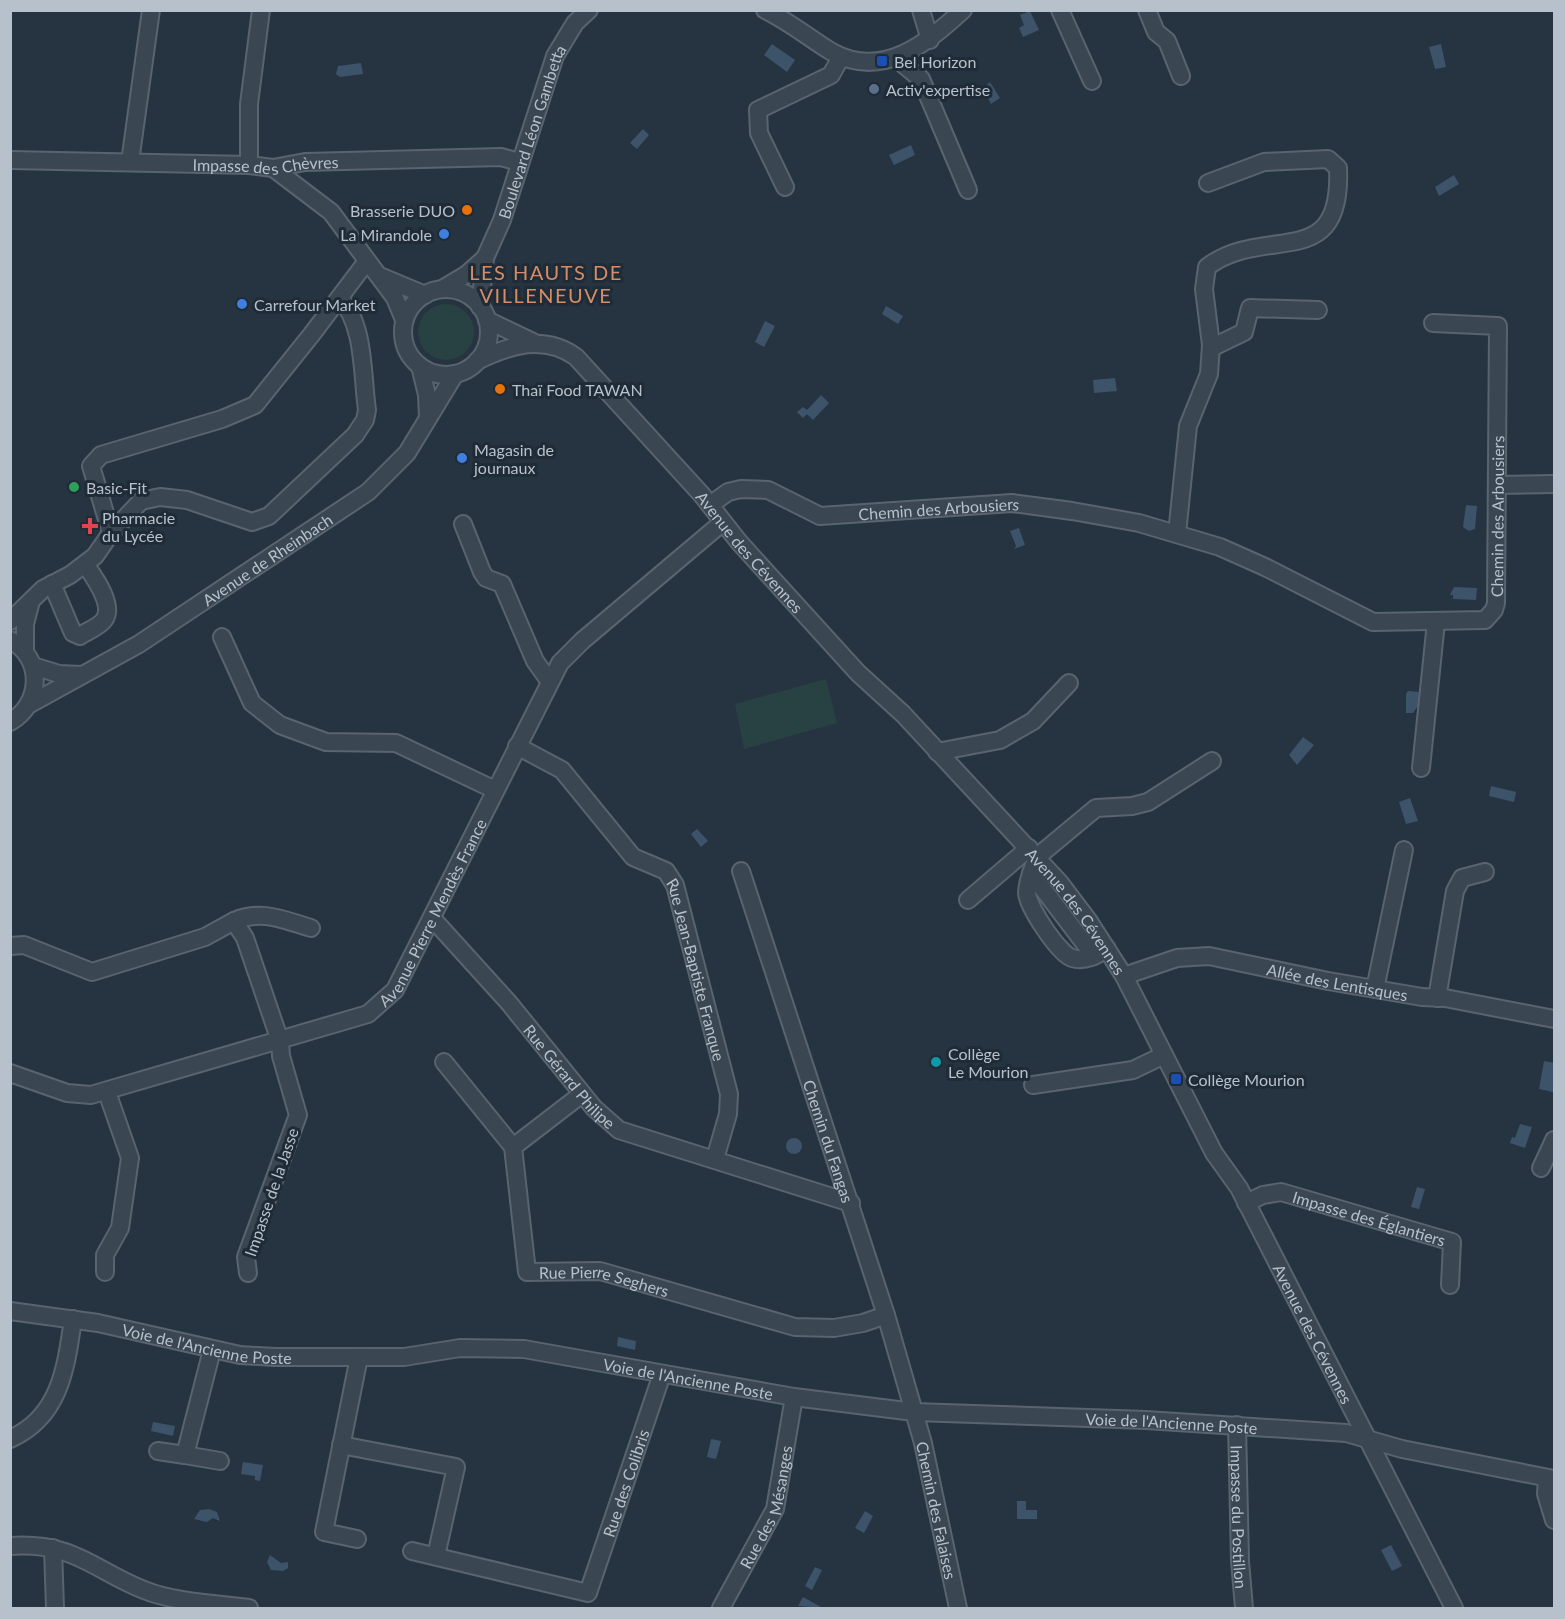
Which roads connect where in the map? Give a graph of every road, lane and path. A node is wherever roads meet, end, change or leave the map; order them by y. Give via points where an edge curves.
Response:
1 (151, 10) edge
2 (261, 10) edge
3 (589, 10) edge
4 (765, 10) edge
5 (921, 10) edge
6 (963, 10) edge
7 (1060, 10) edge
8 (1147, 10) edge
9 (930, 40) junction
10 (842, 57) junction
11 (897, 59) junction
12 (1180, 76) dead end
13 (1092, 81) dead end
14 (10, 160) edge
15 (130, 162) junction
16 (519, 162) junction
17 (249, 165) junction
18 (273, 168) junction
19 (1209, 183) dead end
20 (785, 187) dead end
21 (968, 190) dead end
22 (484, 258) junction
23 (367, 261) junction
24 (379, 276) junction
25 (442, 289) junction
26 (425, 295) junction
27 (340, 298) junction
28 (1318, 310) dead end
29 (484, 313) junction
30 (404, 320) junction
31 (1433, 322) dead end
32 (533, 342) junction
33 (1211, 348) junction
34 (477, 361) junction
35 (420, 366) junction
36 (455, 374) junction
37 (428, 419) junction
38 (1554, 484) edge
39 (1498, 485) junction
40 (710, 505) junction
41 (723, 522) junction
42 (463, 525) dead end
43 (111, 532) junction
44 (1177, 534) junction
45 (85, 564) junction
46 (52, 584) junction
47 (32, 602) junction
48 (10, 621) edge
49 (1436, 622) junction
50 (222, 637) dead end
51 (10, 640) edge
52 (25, 651) junction
53 (33, 666) junction
54 (83, 674) junction
55 (550, 682) junction
56 (1069, 683) dead end
57 (30, 704) junction
58 (13, 724) edge
59 (518, 746) junction
60 (937, 752) junction
61 (1212, 761) dead end
62 (1421, 768) dead end
63 (495, 790) junction
64 (1404, 850) dead end
65 (1032, 859) junction
66 (741, 871) dead end
67 (1485, 872) dead end
68 (968, 900) dead end
69 (432, 918) junction
70 (234, 921) junction
71 (311, 928) dead end
72 (10, 946) edge
73 (1101, 952) junction
74 (1124, 976) junction
75 (1375, 989) junction
76 (1437, 998) junction
77 (1554, 1019) edge
78 (280, 1041) junction
79 (1164, 1055) junction
80 (444, 1062) dead end
81 (10, 1073) edge
82 (1033, 1085) dead end
83 (107, 1092) junction
84 (582, 1094) junction
85 (1554, 1140) edge
86 (513, 1147) junction
87 (715, 1159) junction
88 (1541, 1168) dead end
89 (851, 1203) junction
90 (1246, 1203) junction
91 (105, 1272) dead end
92 (248, 1273) dead end
93 (1450, 1285) dead end
94 (10, 1311) edge
95 (886, 1315) junction
96 (73, 1319) junction
97 (212, 1350) junction
98 (359, 1357) junction
99 (662, 1374) junction
100 (794, 1397) junction
101 (914, 1412) junction
102 (1237, 1425) junction
103 (10, 1439) edge
104 (1369, 1439) junction
105 (341, 1445) junction
106 (158, 1451) dead end
107 (185, 1455) junction
108 (220, 1461) dead end
109 (1551, 1479) edge
110 (1554, 1520) edge
111 (357, 1539) dead end
112 (10, 1546) edge
113 (53, 1548) junction
114 (412, 1551) dead end
115 (436, 1556) junction
116 (954, 1606) edge
117 (55, 1608) edge
118 (249, 1608) edge
119 (721, 1608) edge
120 (1244, 1608) edge
121 (1454, 1608) edge

1 - 15 street
2 - 17 street via 249,104
3 - 16 street, Boulevard Léon Gambetta via 575,23 555,56
4 - 10 street
5 - 9 street
6 - 9 street
7 - 13 street
8 - 12 street via 1156,32 1167,41
9 - 11 street
10 - 11 street via 869,61
10 - 20 street via 831,75 758,110 759,133
11 - 21 street via 921,79
14 - 15 street, Impasse des Chèvres
15 - 17 street, Impasse des Chèvres
16 - 18 street, Impasse des Chèvres via 501,157 305,162
16 - 22 street, Boulevard Léon Gambetta via 502,220
17 - 18 street, Impasse des Chèvres
18 - 23 street via 331,212
19 - 33 street via 1264,162 1328,159 1338,168 1339,185 1330,223 1319,234 1222,255 1207,267 1204,289
22 - 25 street, Boulevard Léon Gambetta
22 - 29 street, Boulevard Léon Gambetta
23 - 24 street
23 - 27 street
24 - 26 street
24 - 30 street via 395,298
25 - 26 street
25 - 29 street via 463,293
26 - 30 street
27 - 43 street via 255,405 94,460 91,466
27 - 43 street via 351,310 356,326 367,411 355,435 269,516 252,522 187,500 160,497 141,501
28 - 33 street via 1250,308 1244,333
29 - 32 street, Avenue des Cévennes
29 - 34 street via 487,342
30 - 35 street via 405,345
31 - 39 street, Chemin des Arbousiers via 1498,326
32 - 34 street, Avenue des Cévennes via 500,350
32 - 40 street, Avenue des Cévennes via 565,348 576,357
33 - 44 street via 1209,374 1188,426
34 - 36 street
35 - 36 street via 437,374
35 - 37 street
36 - 37 street, Avenue de Rheinbach
37 - 54 street, Avenue de Rheinbach via 407,453 368,492 209,600
38 - 39 street
39 - 49 street, Chemin des Arbousiers via 1494,610 1485,621
40 - 41 street, Avenue des Cévennes
40 - 44 street, Chemin des Arbousiers via 728,492 741,489 768,490 820,516 1012,503 1139,523
41 - 55 street, Avenue Pierre Mendès France via 570,652
41 - 60 street, Avenue des Cévennes via 858,674 903,714
42 - 55 street via 482,572 502,585 535,661
43 - 45 street
44 - 49 street, Chemin des Arbousiers via 1265,567 1373,622
45 - 46 street
45 - 46 street via 106,603 107,613 103,622 80,636 73,633
46 - 47 street
47 - 48 street
47 - 52 street via 25,624
49 - 62 street
50 - 63 street via 252,703 280,725 326,742 396,743
51 - 52 street
52 - 53 street
53 - 54 street via 59,674
53 - 57 street via 36,686
54 - 57 street, Avenue de Rheinbach
55 - 59 street, Avenue Pierre Mendès France
56 - 60 street via 1034,722 1000,740
57 - 58 street, Avenue de Rheinbach
59 - 63 street, Avenue Pierre Mendès France
59 - 87 street, Rue Jean-Baptiste Franque via 562,770 633,857 666,871 675,885 729,1094 728,1114
60 - 65 street, Avenue des Cévennes
61 - 65 street via 1148,802 1096,808
63 - 69 street, Avenue Pierre Mendès France
64 - 75 street
65 - 68 street
65 - 73 street, Avenue des Cévennes
65 - 73 street via 1029,904 1062,952 1074,959
66 - 89 street, Chemin du Fangas
67 - 76 street via 1462,878 1455,891
69 - 78 street, Avenue Pierre Mendès France via 395,990 368,1014
69 - 84 street, Rue Gérard Philipe via 509,1003
70 - 71 street via 265,914
70 - 72 street via 206,937 92,972 24,945
70 - 78 street, Impasse de la Jasse via 245,938
73 - 74 street, Avenue des Cévennes
74 - 75 street, Allée des Lentisques via 1177,958 1209,956
74 - 79 street, Avenue des Cévennes
75 - 76 street, Allée des Lentisques
76 - 77 street, Allée des Lentisques
78 - 83 street, Avenue Pierre Mendès France
78 - 92 street, Impasse de la Jasse via 280,1056 298,1115 246,1257
79 - 82 street via 1133,1070
79 - 90 street, Avenue des Cévennes via 1214,1153
80 - 86 street
81 - 83 street, Avenue Pierre Mendès France via 80,1096
83 - 91 street via 130,1158 120,1228 105,1256
84 - 86 street
84 - 87 street, Rue Gérard Philipe via 619,1130
85 - 88 street
86 - 95 street, Rue Pierre Seghers via 527,1272 600,1271 795,1327 834,1328
87 - 89 street, Rue Gérard Philipe
89 - 95 street, Chemin du Fangas
90 - 93 street, Impasse des Églantiers via 1281,1192 1452,1242
90 - 104 street, Avenue des Cévennes
94 - 96 street, Voie de l'Ancienne Poste
95 - 101 street, Chemin du Fangas
96 - 97 street, Voie de l'Ancienne Poste
96 - 103 street via 65,1369 49,1409 29,1431
97 - 98 street, Voie de l'Ancienne Poste via 275,1357
97 - 107 street
98 - 99 street, Voie de l'Ancienne Poste via 404,1357 460,1348 524,1349
98 - 105 street
99 - 100 street, Voie de l'Ancienne Poste
99 - 115 street, Rue des Colibris via 588,1593
100 - 101 street, Voie de l'Ancienne Poste
100 - 119 street, Rue des Mésanges via 775,1509
101 - 102 street, Voie de l'Ancienne Poste
101 - 116 street, Chemin des Falaises
102 - 104 street, Voie de l'Ancienne Poste via 1346,1433
102 - 120 street, Impasse du Postillon
104 - 109 street, Voie de l'Ancienne Poste
104 - 121 street, Avenue des Cévennes
105 - 111 street via 324,1532
105 - 115 street via 456,1467
106 - 107 street
107 - 108 street
109 - 110 street via 1546,1494
112 - 113 street via 36,1544
113 - 117 street
113 - 118 street via 92,1562 145,1591
114 - 115 street

